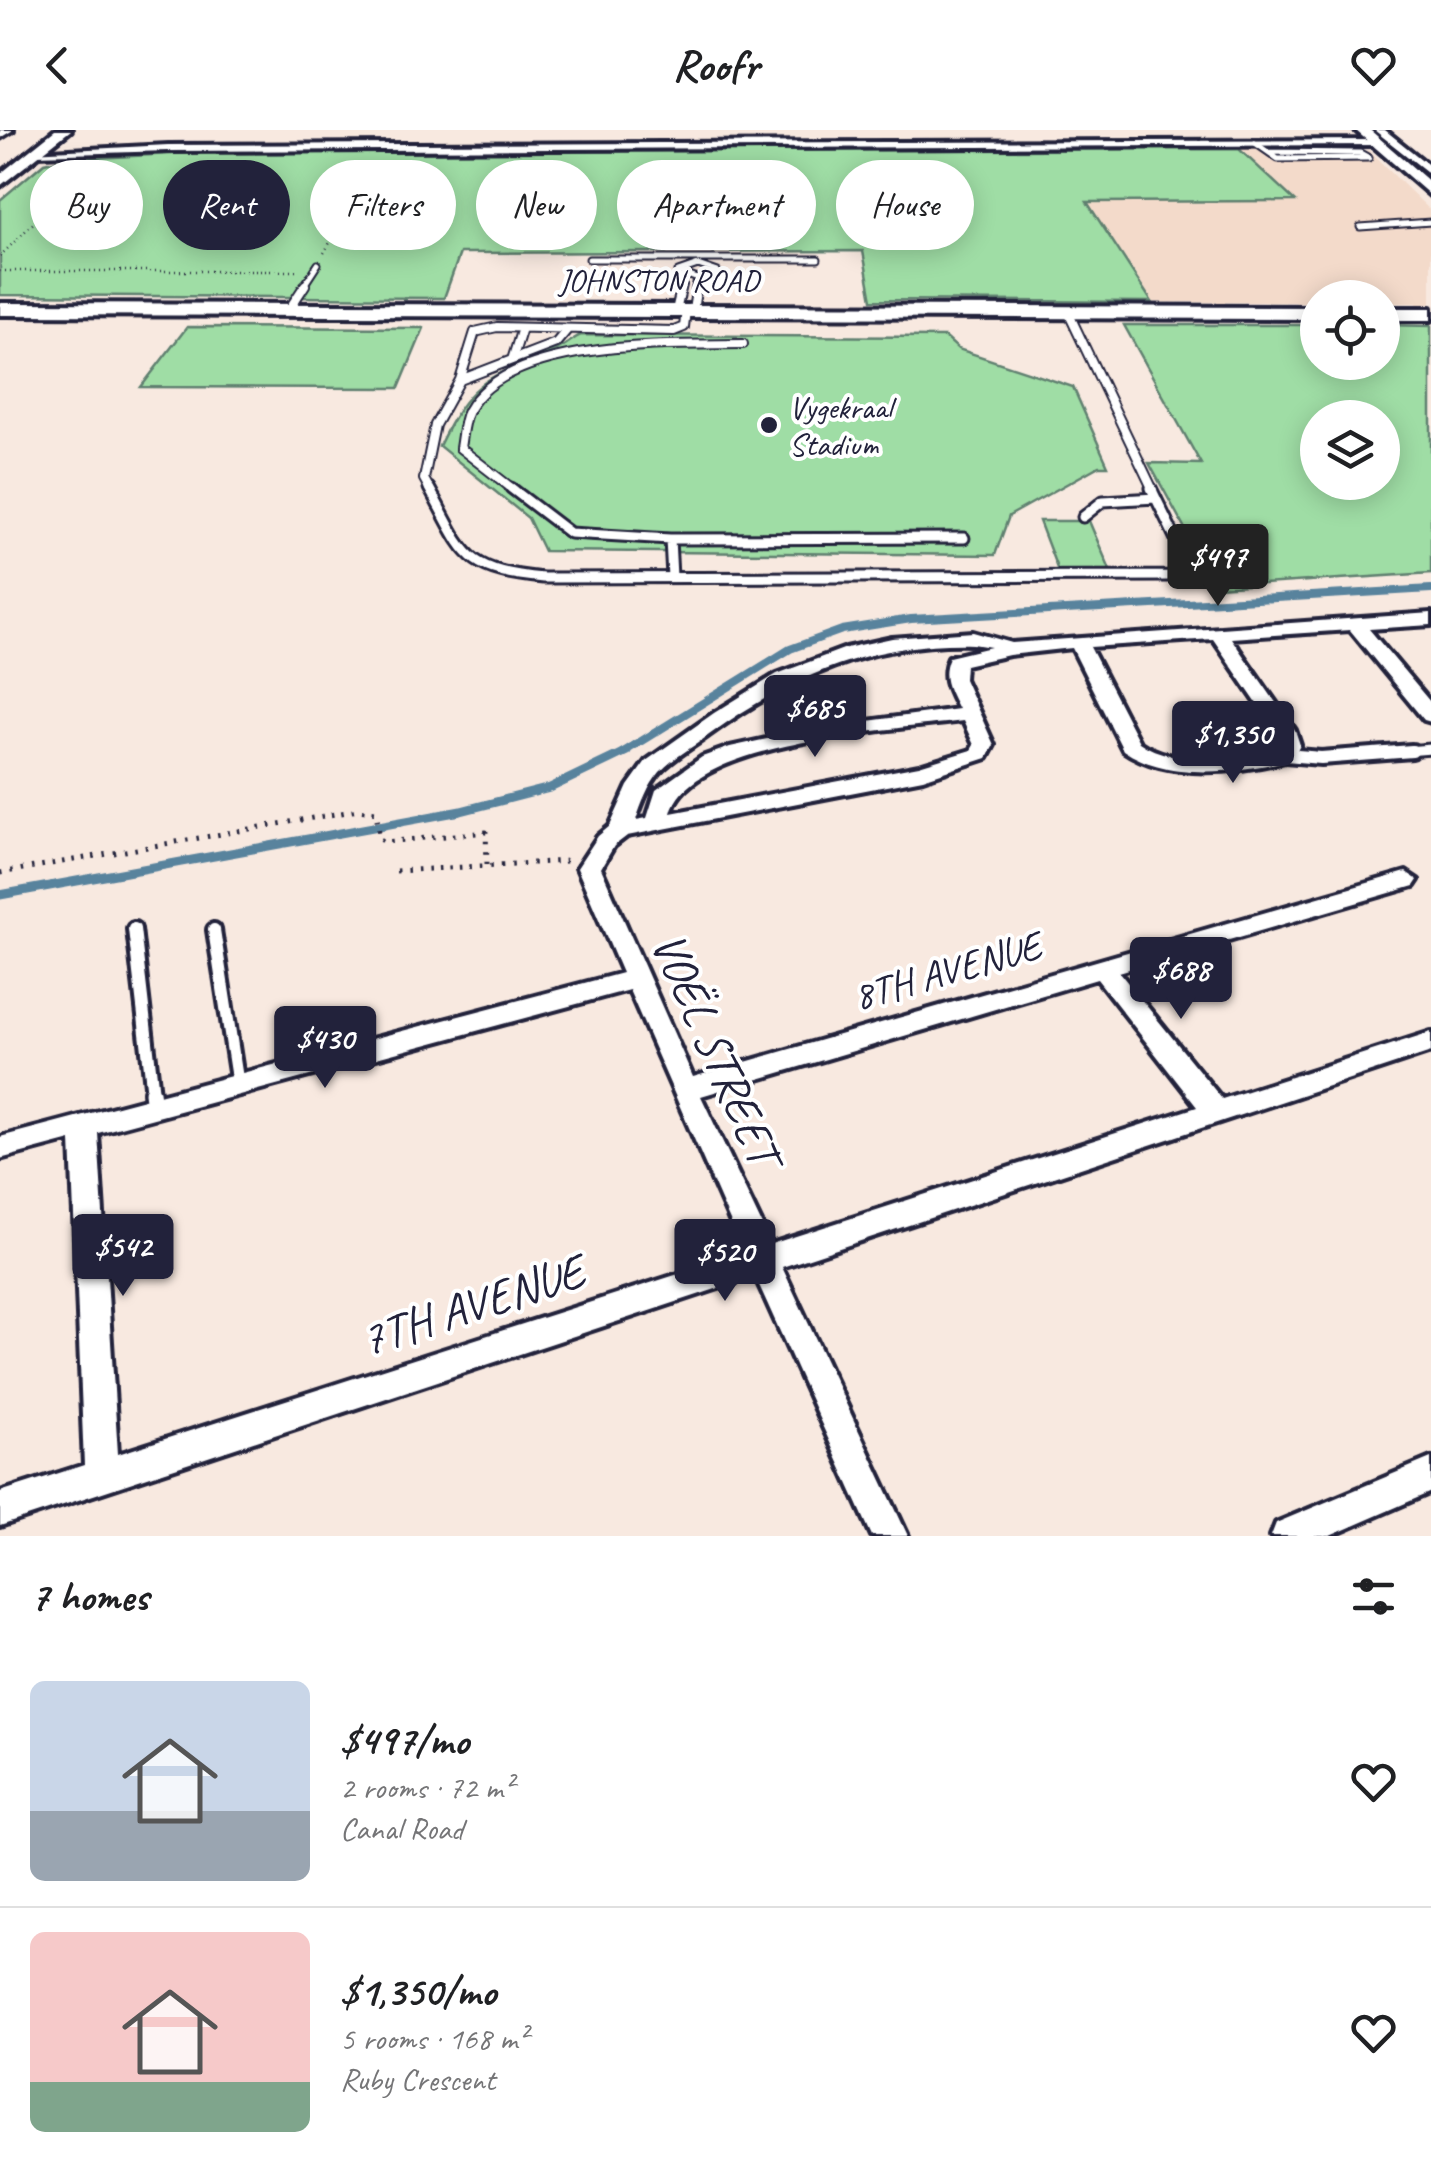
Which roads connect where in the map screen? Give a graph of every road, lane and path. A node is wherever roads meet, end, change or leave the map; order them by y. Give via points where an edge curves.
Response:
1 (64, 130) edge
2 (521, 130) edge
3 (714, 130) edge
4 (1051, 130) edge
5 (1362, 130) edge
6 (1378, 136) edge
7 (1060, 144) junction
8 (1255, 144) junction
9 (515, 146) junction
10 (716, 146) junction
11 (1264, 152) junction
12 (32, 155) junction
13 (4, 156) edge
14 (1414, 158) junction
15 (1431, 158) edge
16 (1431, 172) edge
17 (0, 180) edge
18 (1431, 191) edge
19 (1431, 222) edge
20 (30, 227) edge
21 (1360, 227) dead end
22 (326, 250) edge
23 (0, 256) edge
24 (818, 258) dead end
25 (589, 259) dead end
26 (698, 262) junction
27 (316, 268) junction
28 (0, 271) edge
29 (684, 277) junction
30 (698, 279) junction
31 (0, 308) edge
32 (290, 308) junction
33 (685, 310) junction
34 (1068, 312) junction
35 (1300, 313) edge
36 (1400, 314) edge
37 (1431, 314) edge
38 (522, 328) junction
39 (567, 330) junction
40 (744, 344) dead end
41 (512, 360) junction
42 (460, 380) junction
43 (1156, 498) junction
44 (1083, 516) dead end
45 (964, 538) dead end
46 (670, 539) junction
47 (672, 577) junction
48 (1431, 619) edge
49 (1354, 624) junction
50 (1218, 633) junction
51 (1078, 642) junction
52 (1009, 649) junction
53 (966, 714) junction
54 (1431, 716) edge
55 (1431, 750) edge
56 (1286, 755) junction
57 (658, 823) junction
58 (620, 830) junction
59 (487, 864) junction
60 (589, 868) junction
61 (396, 871) dead end
62 (0, 873) edge
63 (1406, 880) dead end
64 (134, 929) dead end
65 (214, 930) dead end
66 (1101, 968) junction
67 (635, 979) junction
68 (1431, 1042) edge
69 (238, 1084) junction
70 (685, 1090) junction
71 (154, 1107) junction
72 (1217, 1112) junction
73 (84, 1126) junction
74 (0, 1148) edge
75 (762, 1260) junction
76 (102, 1476) junction
77 (1431, 1476) edge
78 (0, 1509) edge
79 (890, 1536) edge
80 (1289, 1536) edge

1 - 12 street
2 - 9 street
3 - 10 street
4 - 7 street
5 - 6 street
6 - 8 street
6 - 14 street
6 - 18 street
7 - 8 street
7 - 10 street
8 - 11 lane
9 - 10 street
9 - 12 street
11 - 11 lane via 1360,153 1370,158 1278,159
12 - 13 street
12 - 17 street
14 - 15 street
14 - 16 street
19 - 21 lane
20 - 23 path
22 - 27 path
24 - 26 lane
25 - 26 lane
26 - 29 lane via 680,269
26 - 30 lane via 718,272
27 - 28 path
27 - 32 lane
29 - 30 lane
29 - 33 lane
30 - 33 lane
31 - 32 street, JOHNSTON ROAD
32 - 33 street, JOHNSTON ROAD
33 - 34 street, JOHNSTON ROAD
33 - 39 lane via 684,328 674,330
34 - 35 street, JOHNSTON ROAD
34 - 43 lane
36 - 37 street
38 - 39 lane
38 - 41 lane
38 - 42 lane via 475,332
39 - 41 lane via 556,343
40 - 46 lane via 583,351 536,364 470,401 459,429 460,448 570,532
41 - 42 lane
42 - 47 lane via 436,425 424,480 464,552 493,573
43 - 44 lane via 1103,501
43 - 47 lane via 1186,564 1166,578
45 - 46 lane
46 - 47 lane
48 - 49 street
49 - 50 street
49 - 54 street
50 - 51 street
50 - 56 street via 1285,730
51 - 52 street
51 - 56 street via 1130,746 1143,757 1180,763
52 - 53 street via 953,664
52 - 58 street via 984,638 913,640 818,659 654,766
53 - 57 street via 737,750 664,795
53 - 57 street via 984,746 966,760
55 - 56 lane
57 - 58 street
58 - 60 street
59 - 60 path via 566,861
59 - 61 path
59 - 62 path via 486,832 380,839 376,812 358,810
60 - 67 street, VOËL STREET
63 - 66 street, 8TH AVENUE
64 - 71 lane
65 - 69 lane
66 - 70 street, 8TH AVENUE
66 - 72 street
67 - 69 street
67 - 70 street, VOËL STREET
68 - 72 street, 7TH AVENUE
69 - 71 street
70 - 75 street, VOËL STREET
71 - 73 street
72 - 75 street, 7TH AVENUE
73 - 74 street
73 - 76 street
75 - 76 street, 7TH AVENUE
75 - 79 street, VOËL STREET
76 - 78 street, 7TH AVENUE
77 - 80 street

